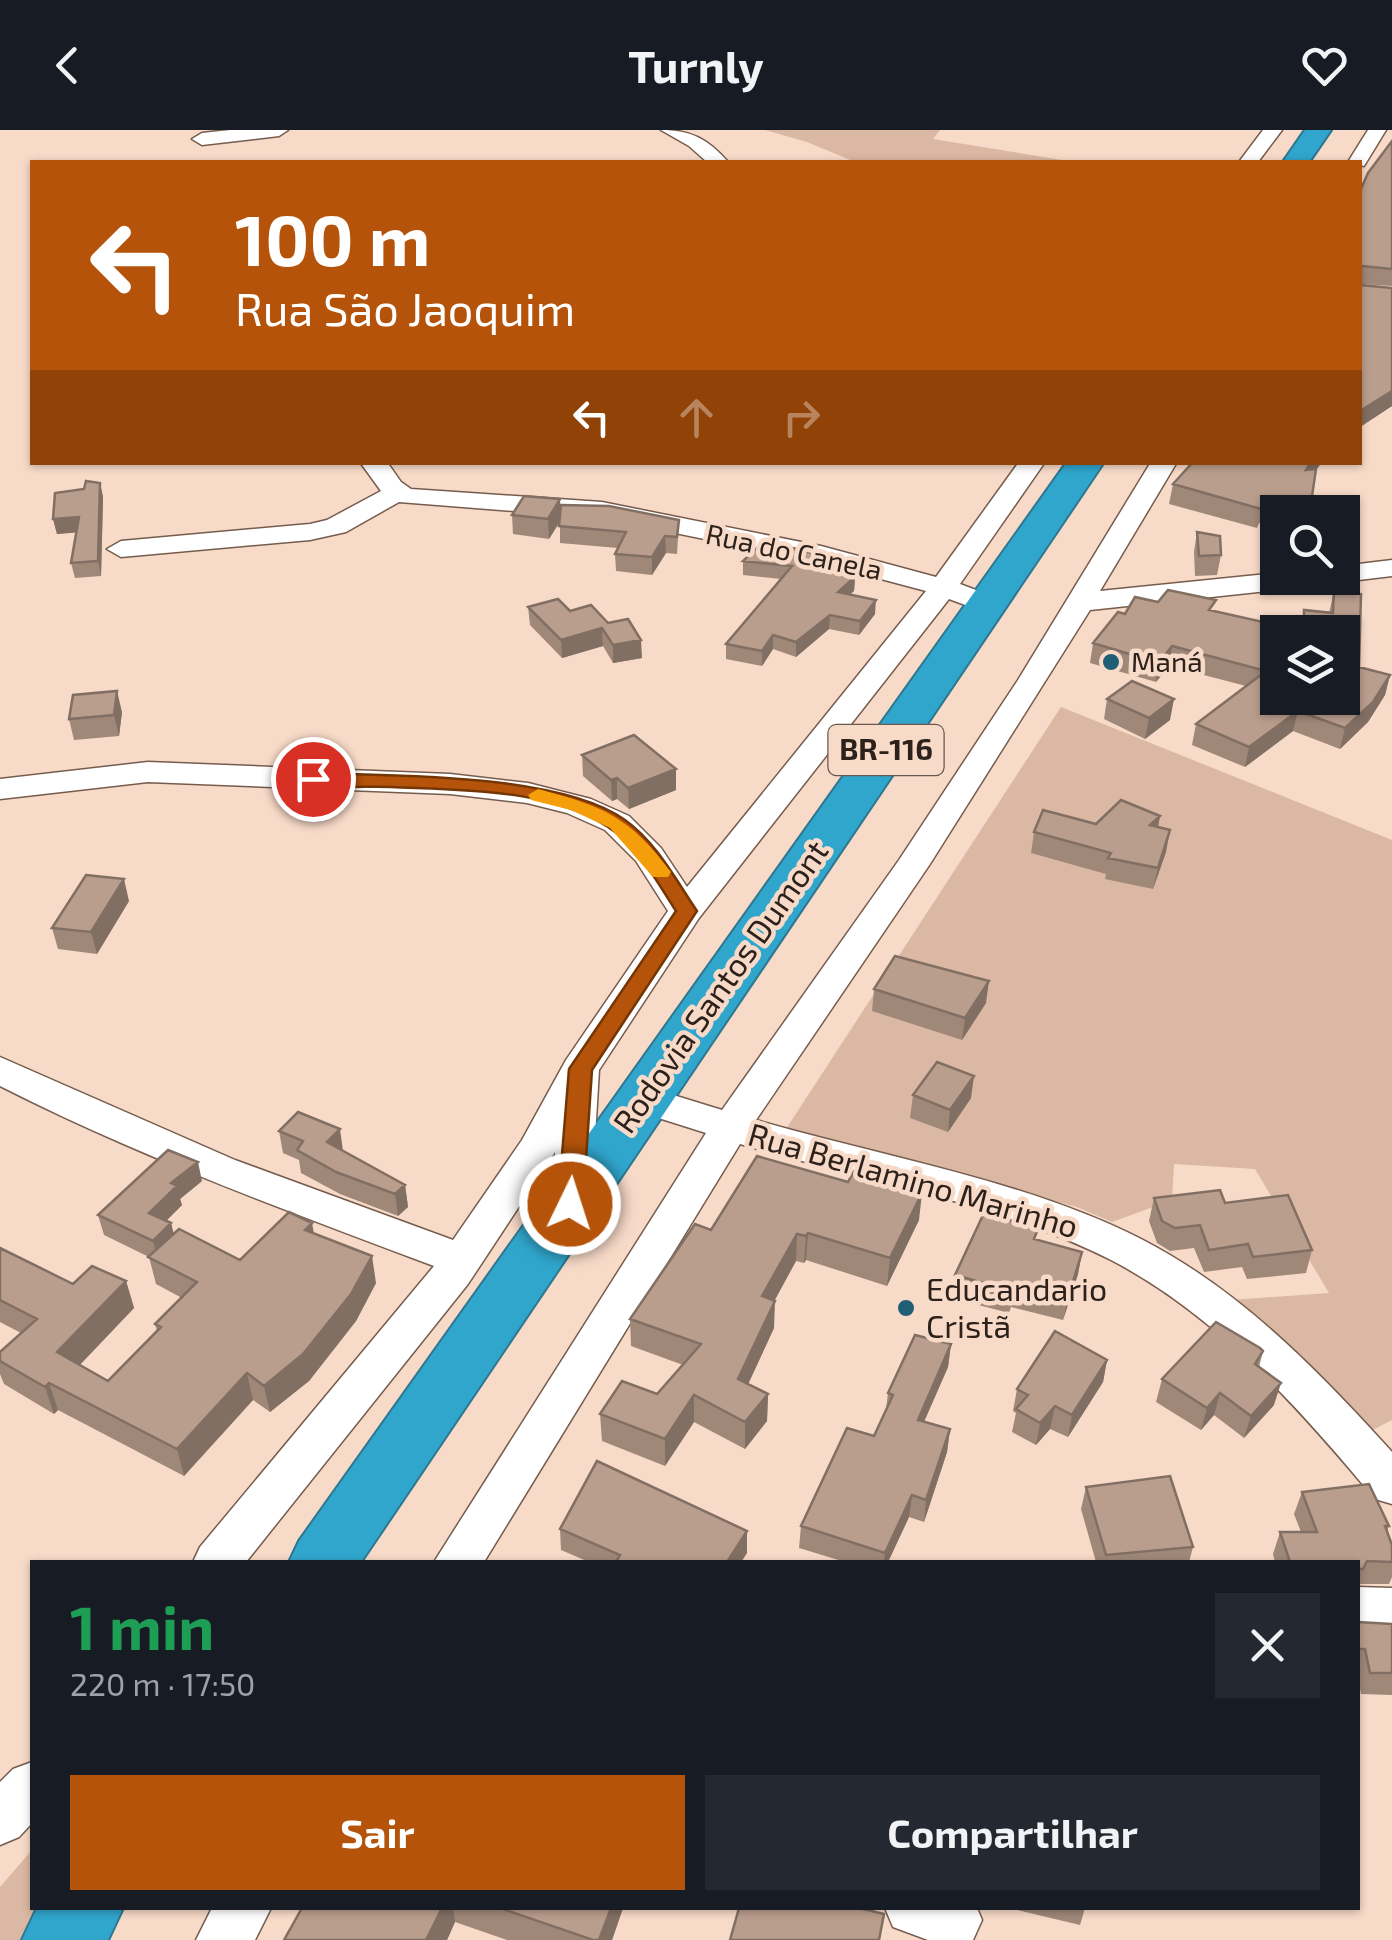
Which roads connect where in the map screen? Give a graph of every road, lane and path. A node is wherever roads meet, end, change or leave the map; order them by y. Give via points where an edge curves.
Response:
1 (278, 130) edge
2 (670, 130) edge
3 (1274, 130) edge
4 (1318, 130) edge
5 (1376, 130) edge
6 (202, 139) dead end
7 (716, 160) edge
8 (1250, 160) edge
9 (1297, 160) edge
10 (1358, 160) edge
11 (376, 465) edge
12 (1032, 465) edge
13 (1082, 465) edge
14 (1162, 465) edge
15 (398, 492) junction
16 (1026, 510) junction
17 (121, 550) dead end
18 (1392, 568) edge
19 (1360, 572) edge
20 (1260, 583) edge
21 (965, 596) junction
22 (1080, 602) junction
23 (0, 790) edge
24 (686, 911) junction
25 (580, 1069) junction
26 (0, 1070) edge
27 (644, 1099) junction
28 (730, 1128) junction
29 (570, 1204) junction
30 (462, 1260) junction
31 (1392, 1485) edge
32 (219, 1560) edge
33 (324, 1560) edge
34 (459, 1560) edge
35 (1360, 1608) edge
36 (1392, 1610) edge
37 (30, 1789) edge
38 (0, 1819) edge
39 (83, 1910) edge
40 (243, 1910) edge
41 (61, 1940) edge
42 (224, 1940) edge

1 - 6 street
2 - 7 street
3 - 8 street
4 - 9 highway
5 - 10 street
11 - 15 street
12 - 16 street
13 - 16 highway, Rodovia Santos Dumont / BR-116
14 - 22 street
15 - 17 street via 336,526 310,532
15 - 21 street, Rua do Canela via 602,510 821,554
16 - 21 highway, Rodovia Santos Dumont / BR-116
18 - 19 street
20 - 22 street
21 - 24 street via 922,617
21 - 27 highway, Rodovia Santos Dumont / BR-116
22 - 28 street via 913,864
23 - 24 street via 148,772 528,793 617,824 649,855
24 - 25 street
25 - 29 street
25 - 30 street via 545,1137
26 - 30 street via 204,1163
27 - 28 street, Rua Berlamino Marinho
27 - 29 highway, Rodovia Santos Dumont / BR-116
28 - 31 street, Rua Berlamino Marinho via 1049,1219 1152,1264 1278,1361
28 - 34 street
29 - 33 highway, Rodovia Santos Dumont / BR-116
30 - 32 street
35 - 36 street
37 - 38 street
39 - 41 highway
40 - 42 street

